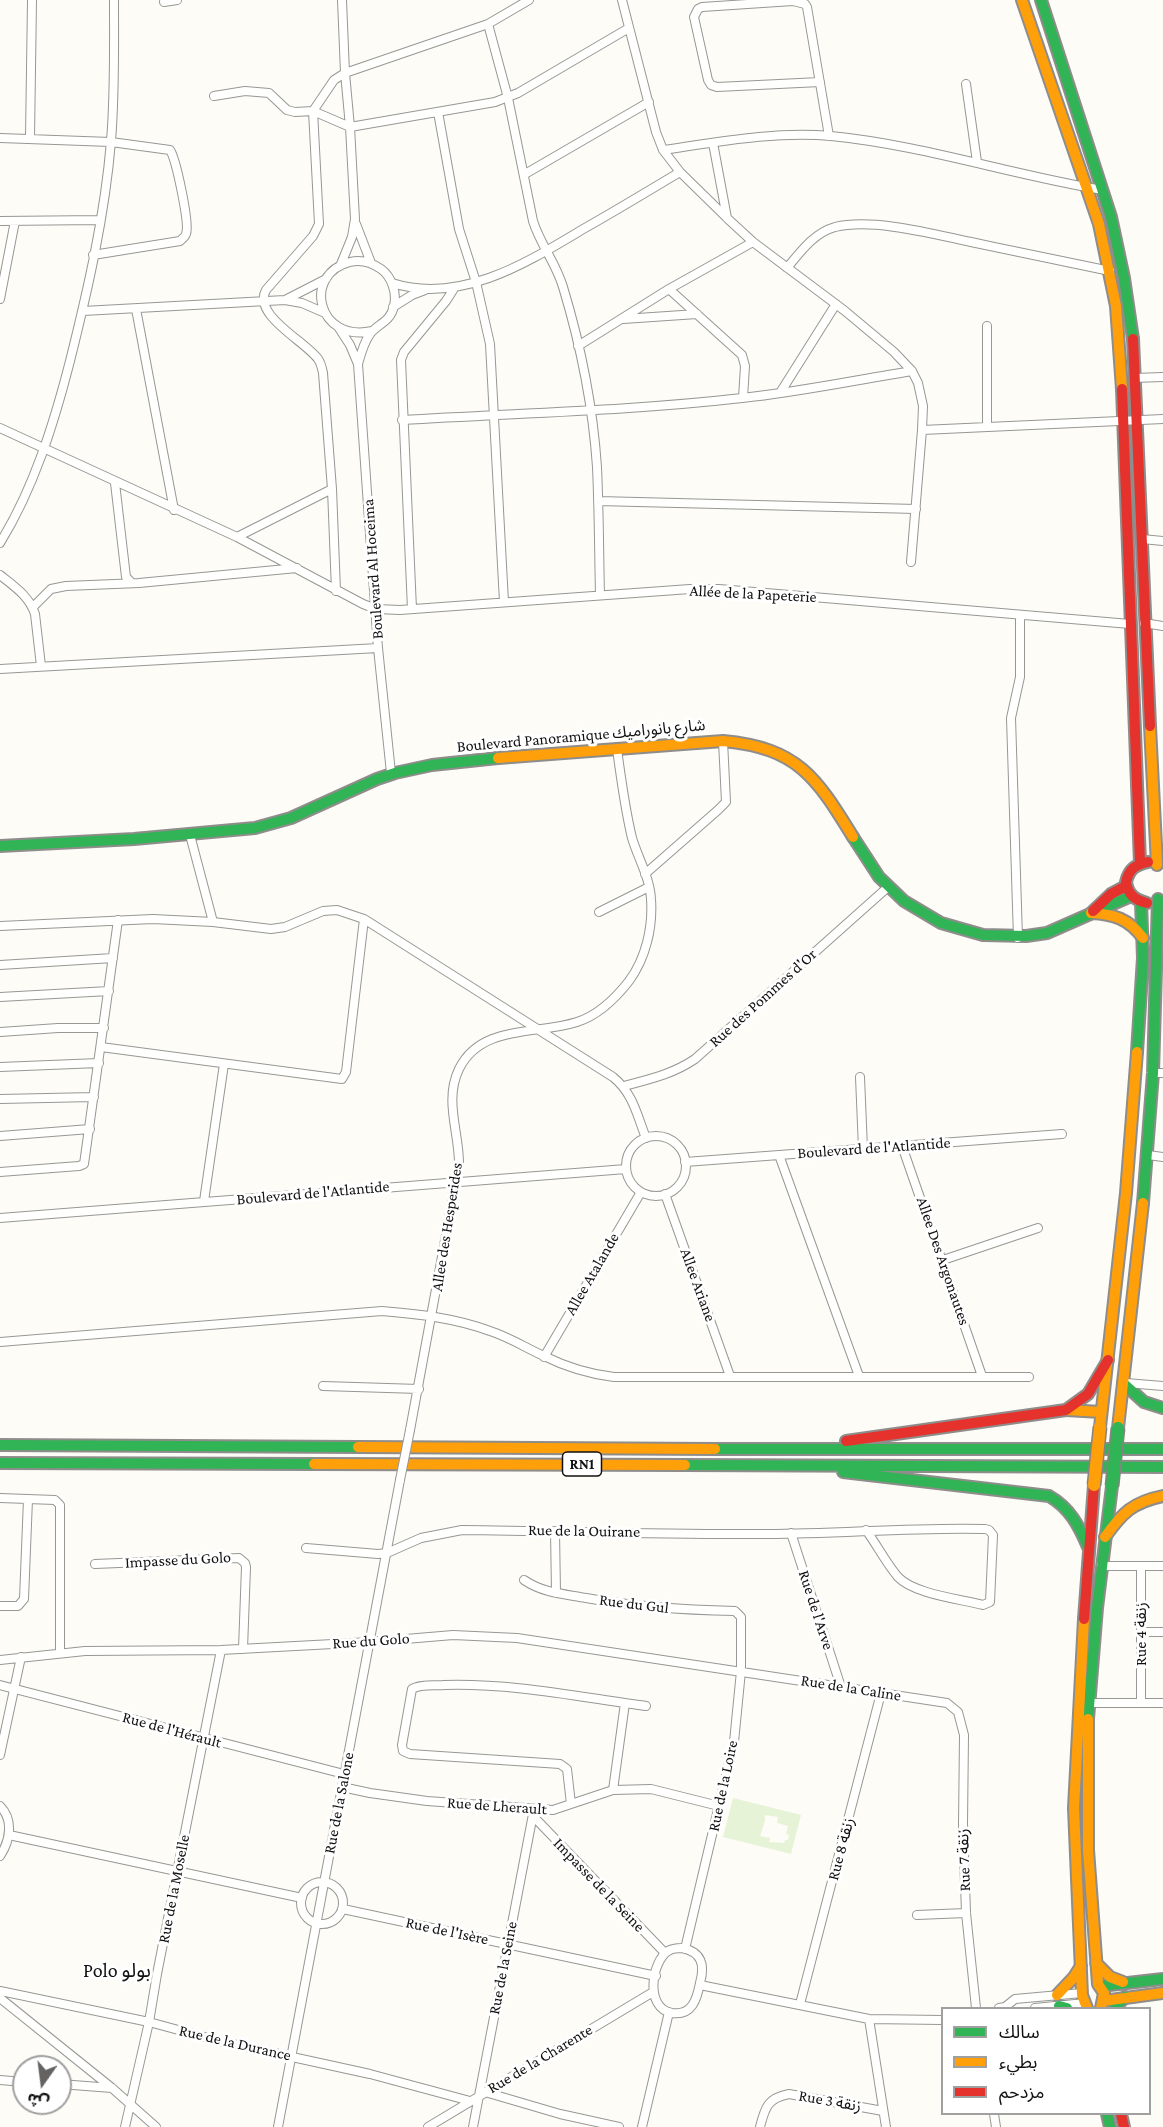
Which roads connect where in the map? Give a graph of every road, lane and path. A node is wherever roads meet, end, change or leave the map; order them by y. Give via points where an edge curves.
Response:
1 (32, 0) edge
2 (114, 0) edge
3 (177, 0) edge
4 (342, 0) edge
5 (529, 0) edge
6 (622, 0) edge
7 (1022, 0) edge
8 (1041, 0) edge
9 (164, 2) dead end
10 (488, 24) junction
11 (629, 28) junction
12 (345, 73) junction
13 (820, 82) junction
14 (966, 84) dead end
15 (214, 96) dead end
16 (508, 98) junction
17 (649, 102) junction
18 (313, 111) junction
19 (438, 112) junction
20 (350, 128) junction
21 (829, 136) junction
22 (0, 138) edge
23 (30, 138) junction
24 (111, 142) junction
25 (713, 143) junction
26 (663, 150) junction
27 (977, 162) junction
28 (680, 172) junction
29 (525, 174) junction
30 (1088, 188) junction
31 (1103, 190) junction
32 (355, 219) junction
33 (728, 219) junction
34 (99, 220) junction
35 (0, 221) edge
36 (15, 221) junction
37 (753, 243) junction
38 (547, 251) junction
39 (93, 255) junction
40 (371, 263) junction
41 (341, 264) junction
42 (788, 268) junction
43 (1110, 271) junction
44 (326, 279) junction
45 (476, 282) junction
46 (392, 283) junction
47 (454, 287) junction
48 (426, 289) junction
49 (669, 289) junction
50 (0, 298) edge
51 (285, 300) junction
52 (262, 301) junction
53 (836, 304) junction
54 (393, 308) junction
55 (136, 309) junction
56 (82, 311) junction
57 (325, 313) junction
58 (697, 314) junction
59 (620, 319) junction
60 (987, 326) dead end
61 (339, 328) junction
62 (372, 331) junction
63 (578, 346) junction
64 (358, 364) junction
65 (912, 370) junction
66 (1163, 377) edge
67 (1134, 378) junction
68 (780, 393) junction
69 (743, 398) junction
70 (591, 411) junction
71 (495, 414) junction
72 (1136, 419) junction
73 (1163, 419) edge
74 (402, 420) junction
75 (1122, 420) junction
76 (987, 427) junction
77 (0, 428) edge
78 (922, 430) junction
79 (44, 447) junction
80 (115, 483) junction
81 (332, 489) junction
82 (598, 501) junction
83 (916, 509) junction
84 (174, 510) junction
85 (237, 537) junction
86 (1142, 539) junction
87 (1163, 541) edge
88 (0, 543) edge
89 (911, 562) dead end
90 (298, 568) junction
91 (0, 575) edge
92 (130, 582) junction
93 (336, 591) junction
94 (600, 595) junction
95 (504, 602) junction
96 (33, 607) junction
97 (376, 609) junction
98 (412, 609) junction
99 (1020, 615) junction
100 (1130, 624) junction
101 (1144, 624) junction
102 (1163, 626) edge
103 (378, 648) junction
104 (41, 666) junction
105 (0, 669) edge
106 (723, 741) junction
107 (617, 749) junction
108 (391, 774) junction
109 (190, 835) junction
110 (0, 846) edge
111 (1140, 863) junction
112 (1160, 868) edge
113 (645, 874) junction
114 (649, 887) junction
115 (888, 887) junction
116 (1132, 895) junction
117 (1160, 897) edge
118 (599, 912) dead end
119 (1090, 913) junction
120 (364, 919) junction
121 (118, 920) junction
122 (213, 922) junction
123 (0, 926) edge
124 (1018, 938) junction
125 (1143, 939) junction
126 (113, 958) junction
127 (0, 964) edge
128 (109, 992) junction
129 (0, 997) edge
130 (104, 1028) junction
131 (537, 1030) junction
132 (0, 1032) edge
133 (101, 1047) junction
134 (99, 1064) junction
135 (224, 1064) junction
136 (0, 1067) edge
137 (1158, 1073) edge
138 (860, 1077) dead end
139 (624, 1086) junction
140 (94, 1096) junction
141 (0, 1100) edge
142 (90, 1129) junction
143 (1062, 1134) dead end
144 (0, 1136) edge
145 (646, 1138) junction
146 (902, 1146) junction
147 (863, 1149) junction
148 (779, 1155) junction
149 (1148, 1155) junction
150 (1163, 1157) edge
151 (686, 1162) junction
152 (626, 1169) junction
153 (0, 1172) edge
154 (456, 1181) junction
155 (641, 1192) junction
156 (665, 1194) junction
157 (204, 1201) junction
158 (0, 1218) edge
159 (1038, 1228) dead end
160 (943, 1260) junction
161 (433, 1317) junction
162 (0, 1342) edge
163 (544, 1357) junction
164 (1108, 1360) junction
165 (730, 1376) junction
166 (859, 1376) junction
167 (982, 1376) junction
168 (1029, 1377) dead end
169 (1123, 1383) junction
170 (323, 1386) dead end
171 (1163, 1386) edge
172 (418, 1389) junction
173 (1163, 1408) edge
174 (1066, 1410) junction
175 (1101, 1412) junction
176 (0, 1445) edge
177 (805, 1448) junction
178 (1163, 1449) edge
179 (0, 1463) edge
180 (776, 1464) junction
181 (1163, 1467) edge
182 (400, 1480) joint
183 (1163, 1496) edge
184 (0, 1498) edge
185 (28, 1499) junction
186 (866, 1530) junction
187 (555, 1531) junction
188 (791, 1533) junction
189 (1105, 1537) junction
190 (1088, 1547) junction
191 (306, 1548) dead end
192 (387, 1553) junction
193 (95, 1564) dead end
194 (1101, 1566) junction
195 (1142, 1566) junction
196 (1163, 1566) edge
197 (524, 1580) dead end
198 (556, 1593) junction
199 (0, 1606) edge
200 (742, 1621) joint
201 (1141, 1632) junction
202 (1163, 1632) edge
203 (370, 1642) junction
204 (243, 1648) junction
205 (221, 1650) junction
206 (60, 1653) junction
207 (21, 1658) junction
208 (0, 1660) edge
209 (741, 1671) junction
210 (0, 1685) edge
211 (841, 1687) junction
212 (15, 1689) junction
213 (881, 1693) junction
214 (1141, 1702) junction
215 (625, 1703) junction
216 (1090, 1703) junction
217 (1163, 1703) edge
218 (646, 1706) dead end
219 (958, 1712) joint
220 (204, 1738) junction
221 (0, 1755) edge
222 (344, 1774) junction
223 (342, 1787) junction
224 (613, 1790) junction
225 (572, 1804) junction
226 (0, 1806) edge
227 (719, 1806) junction
228 (533, 1812) junction
229 (9, 1835) junction
230 (0, 1856) edge
231 (177, 1871) junction
232 (324, 1882) junction
233 (302, 1899) junction
234 (343, 1909) junction
235 (966, 1913) junction
236 (917, 1915) dead end
237 (317, 1924) junction
238 (508, 1944) junction
239 (685, 1949) junction
240 (665, 1953) junction
241 (1096, 1963) junction
242 (1081, 1965) junction
243 (656, 1976) junction
244 (1163, 1979) edge
245 (1123, 1982) junction
246 (700, 1985) junction
247 (1099, 1985) junction
248 (0, 1991) edge
249 (653, 1992) junction
250 (1163, 1993) edge
251 (1125, 1997) junction
252 (0, 1998) edge
253 (1085, 2000) edge
254 (1061, 2003) edge
255 (800, 2004) junction
256 (1101, 2004) edge
257 (976, 2007) edge
258 (1006, 2007) edge
259 (1040, 2007) edge
260 (1116, 2007) edge
261 (669, 2012) junction
262 (869, 2019) junction
263 (941, 2020) edge
264 (149, 2022) junction
265 (291, 2057) junction
266 (72, 2085) edge
267 (112, 2088) junction
268 (482, 2094) junction
269 (470, 2101) junction
270 (130, 2103) junction
271 (883, 2111) junction
272 (125, 2127) edge
273 (156, 2127) edge
274 (278, 2127) edge
275 (428, 2127) edge
276 (472, 2127) edge
277 (619, 2127) edge
278 (642, 2127) edge
279 (760, 2127) edge
280 (886, 2127) edge

1 - 23 street
2 - 24 street
3 - 9 street
4 - 12 street
5 - 10 street
6 - 11 street
7 - 30 main road
8 - 31 main road
10 - 12 street
10 - 16 street
11 - 16 street
11 - 17 street
12 - 18 street via 334,80
12 - 20 street
13 - 13 street via 711,85 694,17 698,9 801,2 807,7
13 - 21 street
14 - 27 street
15 - 18 street via 259,91 274,96 291,111
16 - 19 street
16 - 29 street
17 - 26 street
17 - 29 street
18 - 20 street
18 - 52 street via 319,224 266,290
19 - 20 street
19 - 45 street via 459,229
20 - 32 street
21 - 25 street
21 - 27 street
22 - 23 street
23 - 24 street
24 - 34 street
24 - 39 street via 170,150 182,195 186,234 180,241
25 - 26 street
25 - 33 street
26 - 28 street
27 - 30 street
28 - 33 street
28 - 38 street
29 - 38 street via 533,220
30 - 31 street
30 - 43 main road
31 - 67 main road via 1129,307
32 - 40 street
32 - 41 street
33 - 37 street
34 - 36 street
34 - 39 street
35 - 36 street
36 - 50 street
37 - 42 street
37 - 49 street
38 - 45 street
38 - 63 street via 564,288
39 - 56 street
40 - 41 street
40 - 46 street via 384,271
41 - 44 street
42 - 43 street via 819,234 835,227 858,225 941,236
42 - 53 street
43 - 75 main road via 1119,334
44 - 51 street
44 - 57 street via 321,302
45 - 47 street
45 - 71 street via 490,344
46 - 48 street
46 - 54 street
47 - 48 street
47 - 74 street via 402,356
48 - 54 street
49 - 58 street
49 - 59 street
51 - 52 street
51 - 57 street
52 - 55 street
52 - 81 street via 272,317 321,365
53 - 65 street
53 - 68 street
54 - 62 street via 389,318
55 - 56 street
55 - 84 street
56 - 79 street
57 - 61 street
58 - 59 street
58 - 69 street via 745,360
59 - 63 street
60 - 76 street
61 - 62 street via 349,333
61 - 64 street, Boulevard Al Hoceima
62 - 64 street, Boulevard Al Hoceima
63 - 70 street
64 - 97 street, Boulevard Al Hoceima
65 - 68 street
65 - 78 street via 921,394
66 - 67 street
67 - 72 main road
68 - 69 street
69 - 70 street
70 - 71 street
70 - 82 street
71 - 74 street
71 - 95 street
72 - 73 street
72 - 75 street
72 - 86 main road
74 - 98 street
75 - 76 street
75 - 100 main road
76 - 78 street
77 - 79 street
78 - 83 street
79 - 80 street
79 - 88 street
80 - 84 street
80 - 92 street via 126,577
81 - 85 street
81 - 93 street
82 - 83 street
82 - 94 street
83 - 89 street
84 - 85 street
85 - 90 street
86 - 87 street
86 - 101 main road
90 - 92 street
90 - 93 street
91 - 96 street via 25,595
92 - 96 street via 51,589
93 - 97 street
94 - 95 street, Allée de la Papeterie
94 - 99 street, Allée de la Papeterie via 719,589
95 - 98 street, Allée de la Papeterie
96 - 104 street
97 - 98 street, Allée de la Papeterie
97 - 103 street, Boulevard Al Hoceima
99 - 100 street, Allée de la Papeterie
99 - 124 street via 1020,685 1011,718
100 - 111 main road
101 - 102 street
101 - 112 main road
103 - 104 street
103 - 108 street, Boulevard Al Hoceima
104 - 105 street
106 - 107 main road, Boulevard Panoramique شارع بانوراميك
106 - 113 street via 726,801
106 - 115 main road, Boulevard Panoramique شارع بانوراميك via 767,748 791,759 818,783
107 - 108 main road, Boulevard Panoramique شارع بانوراميك via 443,764
107 - 113 street, Allee des Hesperides via 632,836
108 - 109 main road, Boulevard Panoramique شارع بانوراميك via 291,818 255,828
109 - 110 main road, Boulevard Panoramique شارع بانوراميك
109 - 122 street
111 - 112 main road via 1150,862
111 - 116 main road via 1129,872
113 - 114 street, Allee des Hesperides
114 - 118 street
114 - 131 street, Allee des Hesperides via 646,948 635,973 618,996 578,1022
115 - 124 main road, Boulevard Panoramique شارع بانوراميك via 932,919 966,932
115 - 139 street, Rue des Pommes d'Or via 695,1059 666,1075
116 - 117 main road via 1151,903
116 - 119 main road, Boulevard Panoramique شارع بانوراميك via 1104,899
116 - 125 main road
117 - 137 main road
119 - 124 main road, Boulevard Panoramique شارع بانوراميك via 1049,933
119 - 125 main road via 1121,917 1135,926
120 - 122 street via 337,909 271,929
120 - 131 street
120 - 135 street via 346,1072 342,1078
121 - 122 street
121 - 123 street
121 - 126 street
125 - 164 main road via 1134,1111
126 - 127 street
126 - 128 street
128 - 129 street
128 - 130 street
130 - 132 street
130 - 133 street
131 - 139 street
131 - 154 street, Allee des Hesperides via 485,1042 459,1069 452,1118 459,1163
133 - 134 street
133 - 135 street
134 - 136 street
134 - 140 street
135 - 157 street
137 - 149 main road
138 - 147 street
139 - 145 street
140 - 141 street
140 - 142 street
142 - 144 street
142 - 153 street via 82,1165
143 - 146 street, Boulevard de l'Atlantide
145 - 151 street via 657,1136 671,1141
145 - 152 street via 630,1152
146 - 147 street, Boulevard de l'Atlantide
146 - 160 street, Allee Des Argonautes
147 - 148 street, Boulevard de l'Atlantide
148 - 151 street, Boulevard de l'Atlantide
148 - 166 street
149 - 150 street
149 - 169 main road
151 - 156 street via 680,1183
152 - 154 street, Boulevard de l'Atlantide
152 - 155 street
154 - 157 street, Boulevard de l'Atlantide
154 - 161 street, Allee des Hesperides
155 - 156 street
155 - 163 street, Allee Atalande
156 - 165 street, Allee Ariane
157 - 158 street, Boulevard de l'Atlantide
159 - 160 street
160 - 167 street, Allee Des Argonautes
161 - 162 street via 364,1311
161 - 163 street via 490,1331
161 - 172 street, Allee des Hesperides
163 - 165 street via 574,1369 614,1377
164 - 174 main road via 1088,1394
164 - 175 main road
165 - 166 street
166 - 167 street
167 - 168 street
169 - 171 street
169 - 173 main road via 1144,1402
169 - 189 main road, bridge
170 - 172 street
172 - 182 street, Allee des Hesperides, bridge
174 - 175 main road
174 - 177 main road
175 - 190 main road, bridge
176 - 177 main road, RN1
177 - 178 main road, RN1
179 - 180 main road, RN1
180 - 181 main road, RN1
180 - 190 main road via 1050,1497 1074,1517
182 - 192 street, Rue de la Salone
183 - 189 main road via 1136,1502
184 - 185 street
185 - 199 street via 24,1599 18,1606
185 - 206 street via 55,1500 61,1509
186 - 186 street, Rue de la Ouirane via 989,1530 993,1535 990,1602 983,1605 907,1584
186 - 188 street, Rue de la Ouirane
187 - 188 street, Rue de la Ouirane
187 - 192 street, Rue de la Ouirane via 439,1533
187 - 198 street
188 - 211 street, Rue de l'Arve
189 - 194 main road
190 - 242 main road via 1074,1808
191 - 192 street, Rue de la Ouirane
192 - 203 street, Rue de la Salone
193 - 204 street, Impasse du Golo via 239,1558 246,1567
194 - 195 street
194 - 216 main road
195 - 196 street
195 - 201 street, Rue 4 زنقة
197 - 198 street, Rue du Gul
198 - 200 street, Rue du Gul via 654,1608 735,1611
200 - 209 street, Rue de la Loire
201 - 202 street
201 - 214 street, Rue 4 زنقة
203 - 204 street, Rue du Golo
203 - 209 street, Rue du Golo via 453,1635 517,1638
203 - 222 street, Rue de la Salone
204 - 205 street, Rue du Golo
205 - 206 street, Rue du Golo
205 - 220 street, Rue de la Moselle
206 - 207 street, Rue du Golo
207 - 208 street, Rue du Golo
207 - 212 street
209 - 211 street, Rue de la Caline
209 - 227 street, Rue de la Loire via 734,1742
210 - 212 street, Rue de l'Hérault
211 - 213 street, Rue de la Caline
212 - 220 street, Rue de l'Hérault
212 - 221 street
213 - 219 street, Rue de la Caline via 937,1700
213 - 255 street, Rue 8 زنقة
214 - 216 street
214 - 217 street
215 - 218 street
215 - 224 street
215 - 225 street via 482,1685 412,1689 403,1751 560,1764 567,1768
216 - 241 main road via 1088,1808
219 - 235 street, Rue 7 زنقة via 964,1735
220 - 222 street, Rue de l'Hérault
220 - 231 street, Rue de la Moselle
222 - 223 street, Rue de la Salone
223 - 228 street, Rue de Lherault
223 - 232 street, Rue de la Salone
224 - 225 street, Rue de Lherault
224 - 227 street, Rue de Lherault via 657,1789
225 - 228 street, Rue de Lherault
226 - 229 street via 8,1816
227 - 239 street, Rue de la Loire
228 - 238 street, Rue de la Seine
228 - 240 street, Impasse de la Seine
229 - 230 street
229 - 231 street
231 - 233 street
231 - 264 street, Rue de la Moselle
232 - 233 street via 310,1886
232 - 234 street via 341,1893
232 - 237 street, Rue de la Salone
233 - 237 street via 304,1914
234 - 237 street via 333,1922
234 - 238 street, Rue de l'Isère
235 - 236 street
235 - 257 street, Rue 7 زنقة
237 - 265 street, Rue de la Salone
238 - 243 street, Rue de l'Isère
238 - 268 street, Rue de la Seine
239 - 240 street
239 - 246 street via 697,1954 701,1961
240 - 243 street
241 - 245 main road via 1110,1977
241 - 247 main road
242 - 253 main road
242 - 254 main road
243 - 249 street
244 - 245 main road
245 - 247 main road
246 - 255 street
246 - 261 street via 691,2008 681,2013
247 - 253 main road via 1089,1984
247 - 256 main road via 1104,1993
248 - 264 street, Rue de la Durance
249 - 261 street via 660,2008
249 - 268 street, Rue de la Charente
250 - 251 main road
251 - 256 main road
251 - 260 main road
252 - 267 street
253 - 254 street
253 - 256 main road via 1094,2006
254 - 258 street via 1015,1999
254 - 259 street
255 - 262 street
261 - 278 street
262 - 263 street
262 - 271 street, Rue 3 زنقة
264 - 265 street, Rue de la Durance
264 - 270 street, Rue de la Moselle
265 - 269 street, Rue de la Durance
265 - 274 street, Rue de la Salone
266 - 267 street
267 - 270 street
268 - 269 street, Rue de la Charente
268 - 276 street, Rue de la Seine
268 - 277 street
269 - 275 street, Rue de la Charente
270 - 272 street, Rue de la Moselle
270 - 273 street
271 - 279 street, Rue 3 زنقة via 789,2094 770,2101
271 - 280 street, Rue 3 زنقة

